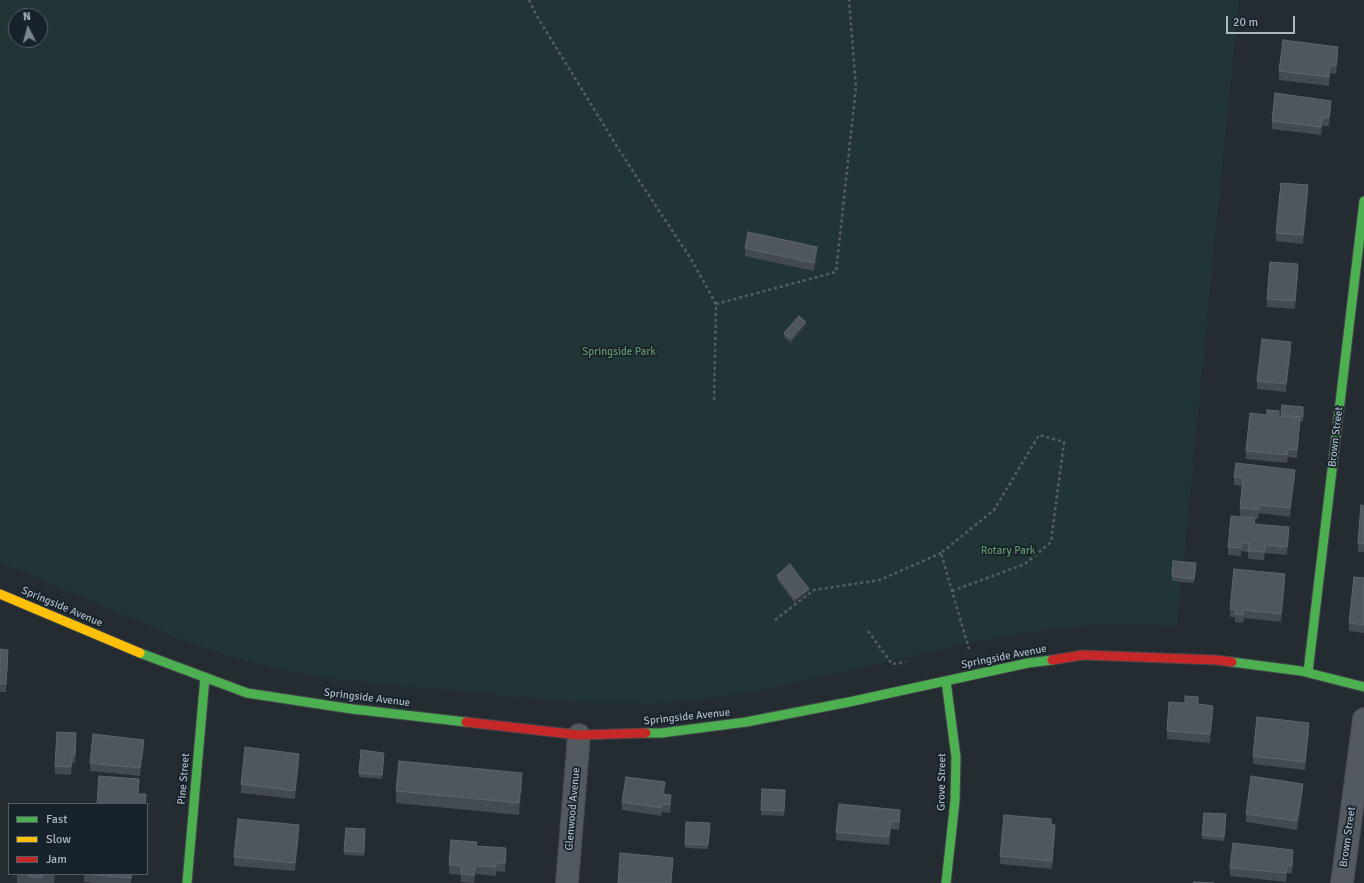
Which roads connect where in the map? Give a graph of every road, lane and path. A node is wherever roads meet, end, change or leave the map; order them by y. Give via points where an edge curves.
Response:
1 (529, 0) edge
2 (849, 0) edge
3 (1364, 201) edge
4 (716, 304) junction
5 (714, 402) dead end
6 (941, 553) junction
7 (952, 590) junction
8 (0, 594) edge
9 (776, 620) dead end
10 (868, 631) dead end
11 (969, 649) dead end
12 (906, 662) dead end
13 (1308, 672) junction
14 (205, 677) junction
15 (946, 681) junction
16 (1364, 687) edge
17 (1364, 719) edge
18 (579, 735) junction
19 (187, 883) edge
20 (567, 883) edge
21 (946, 883) edge
22 (1342, 883) edge

1 - 4 path via 621,153 691,259
2 - 4 path via 856,87 836,272
3 - 13 street, Brown Street
4 - 5 path
6 - 7 path
6 - 7 path via 994,510 1039,435 1064,442 1051,542 1025,564
6 - 9 path via 880,580 814,590
7 - 11 path
8 - 14 street, Springside Avenue via 137,652
10 - 12 path via 892,664
13 - 15 street, Springside Avenue via 1216,660 1084,656 1028,663
13 - 16 street, Springside Avenue
14 - 18 street, Springside Avenue via 247,693 352,709
14 - 19 street, Pine Street
15 - 18 street, Springside Avenue via 746,722 661,734
15 - 21 street, Grove Street via 956,757 955,801
17 - 22 street, Brown Street
18 - 20 street, Glenwood Avenue

